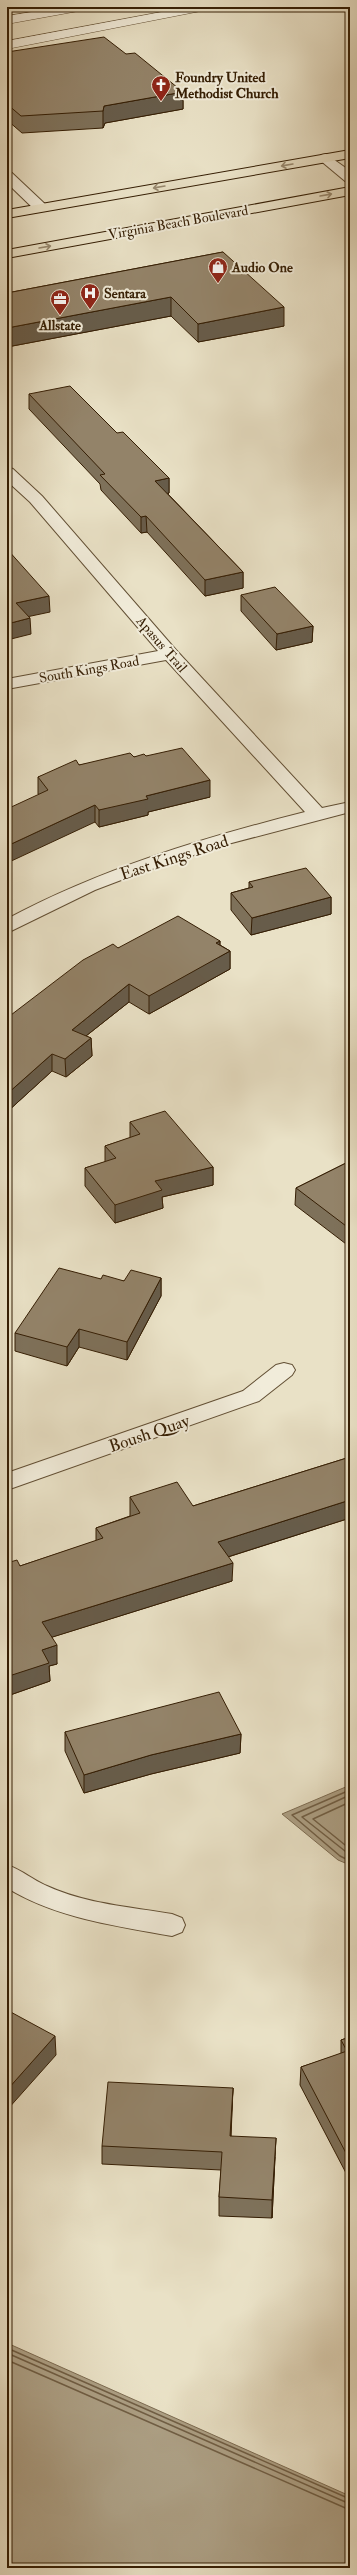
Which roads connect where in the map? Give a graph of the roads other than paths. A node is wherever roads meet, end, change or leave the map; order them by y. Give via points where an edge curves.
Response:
1 (84, 7) edge
2 (206, 7) edge
3 (7, 20) edge
4 (7, 45) edge
5 (350, 154) edge
6 (326, 158) junction
7 (7, 176) edge
8 (350, 178) edge
9 (350, 191) edge
10 (41, 208) junction
11 (7, 214) edge
12 (7, 254) edge
13 (7, 472) edge
14 (170, 654) junction
15 (7, 684) edge
16 (350, 807) edge
17 (318, 815) junction
18 (7, 928) edge
19 (284, 1370) dead end
20 (7, 1482) edge
21 (7, 1875) edge
22 (172, 1925) dead end

1 - 3 lane
2 - 4 lane
5 - 6 main road
6 - 8 street
6 -> 10 main road
7 - 10 street
12 -> 9 main road, Virginia Beach Boulevard
10 - 11 main road
13 - 14 street, Apasus Trail via 36,499
14 - 15 street, South Kings Road
14 - 17 street, Apasus Trail
16 - 17 street, East Kings Road
17 - 18 street, East Kings Road via 243,834 152,862 88,886 33,912
19 - 20 street, Boush Quay via 251,1396
21 - 22 street via 38,1894 53,1899 96,1912

